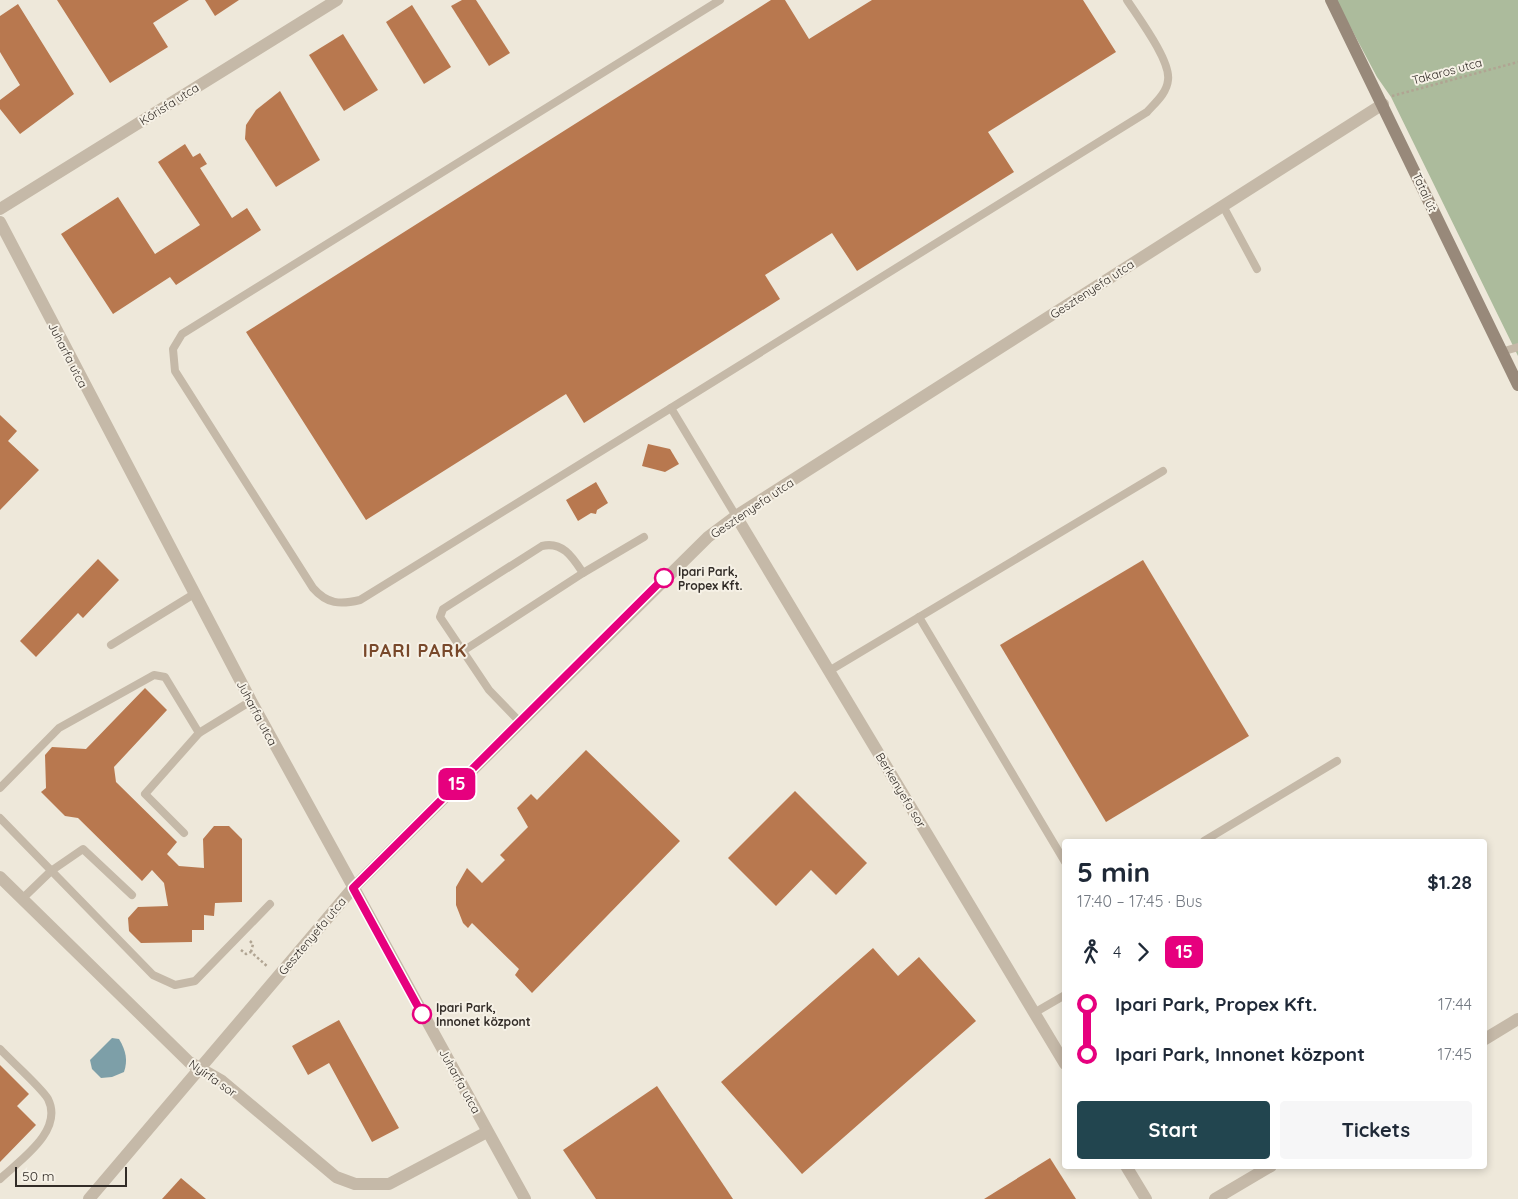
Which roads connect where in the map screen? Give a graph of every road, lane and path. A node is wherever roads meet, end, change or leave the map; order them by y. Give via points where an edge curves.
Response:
1 (337, 0) edge
2 (720, 0) edge
3 (1127, 0) edge
4 (1331, 0) edge
5 (1518, 62) edge
6 (1383, 104) junction
7 (1222, 206) junction
8 (0, 209) edge
9 (0, 222) edge
10 (1257, 269) dead end
11 (1518, 348) edge
12 (1501, 352) junction
13 (1518, 385) edge
14 (671, 408) junction
15 (1163, 471) dead end
16 (736, 516) junction
17 (644, 537) dead end
18 (583, 573) junction
19 (194, 594) junction
20 (920, 617) junction
21 (111, 645) dead end
22 (463, 651) junction
23 (830, 671) junction
24 (251, 701) junction
25 (519, 721) junction
26 (199, 733) junction
27 (1337, 761) dead end
28 (0, 788) edge
29 (0, 818) edge
30 (184, 833) dead end
31 (1207, 839) edge
32 (1062, 857) edge
33 (51, 871) junction
34 (0, 877) edge
35 (353, 888) junction
36 (132, 895) dead end
37 (22, 899) junction
38 (270, 904) dead end
39 (244, 940) dead end
40 (240, 946) dead end
41 (251, 952) junction
42 (279, 976) junction
43 (1062, 997) edge
44 (1034, 1013) junction
45 (1518, 1019) edge
46 (1487, 1038) edge
47 (0, 1049) edge
48 (1062, 1059) edge
49 (200, 1068) junction
50 (488, 1132) junction
51 (1128, 1169) edge
52 (1265, 1169) edge
53 (0, 1179) edge
54 (1220, 1198) edge
55 (89, 1199) edge
56 (525, 1199) edge
57 (1146, 1199) edge

1 - 8 street, Kőrisfa utca
2 - 14 lane via 182,334 173,349 175,371 313,588 321,598 344,604 360,600
3 - 14 lane via 1164,62 1169,79 1163,95 1147,112
4 - 6 street, Tatai út
5 - 6 path, Takaros utca via 1401,92
6 - 7 street, Gesztenyefa utca
6 - 12 street, Tatai út
7 - 10 lane
7 - 16 street, Gesztenyefa utca
9 - 19 street, Juharfa utca
11 - 12 lane
12 - 13 street, Tatai út
14 - 16 lane
15 - 20 lane
16 - 23 street, Berkenyefa sor
16 - 25 street, Gesztenyefa utca via 676,567
17 - 18 lane
18 - 22 lane
18 - 22 lane via 562,547 548,544 443,609 440,617 443,624
19 - 21 lane
19 - 24 street, Juharfa utca
20 - 23 lane
20 - 32 lane
22 - 25 lane via 489,690
23 - 44 street, Berkenyefa sor
24 - 26 lane
24 - 35 street, Juharfa utca
25 - 35 street, Gesztenyefa utca
26 - 28 lane via 165,677 154,675 59,728
26 - 30 lane via 145,794
27 - 31 lane
29 - 33 lane
33 - 36 lane via 83,849
33 - 37 lane
33 - 38 lane via 153,975 175,985 195,981
34 - 37 street, Nyírfa sor
35 - 42 street, Gesztenyefa utca
35 - 50 street, Juharfa utca
37 - 49 street, Nyírfa sor via 188,1062
39 - 41 path via 253,944
40 - 41 path via 246,954
41 - 42 path
42 - 49 street, Gesztenyefa utca
43 - 44 lane
44 - 48 street, Berkenyefa sor
45 - 46 street
47 - 53 lane via 48,1099 53,1117 45,1134
49 - 50 street, Nyírfa sor via 222,1081 319,1165 336,1177 355,1184 389,1184
49 - 55 street, Gesztenyefa utca
50 - 56 street, Juharfa utca
51 - 57 street
52 - 54 street

